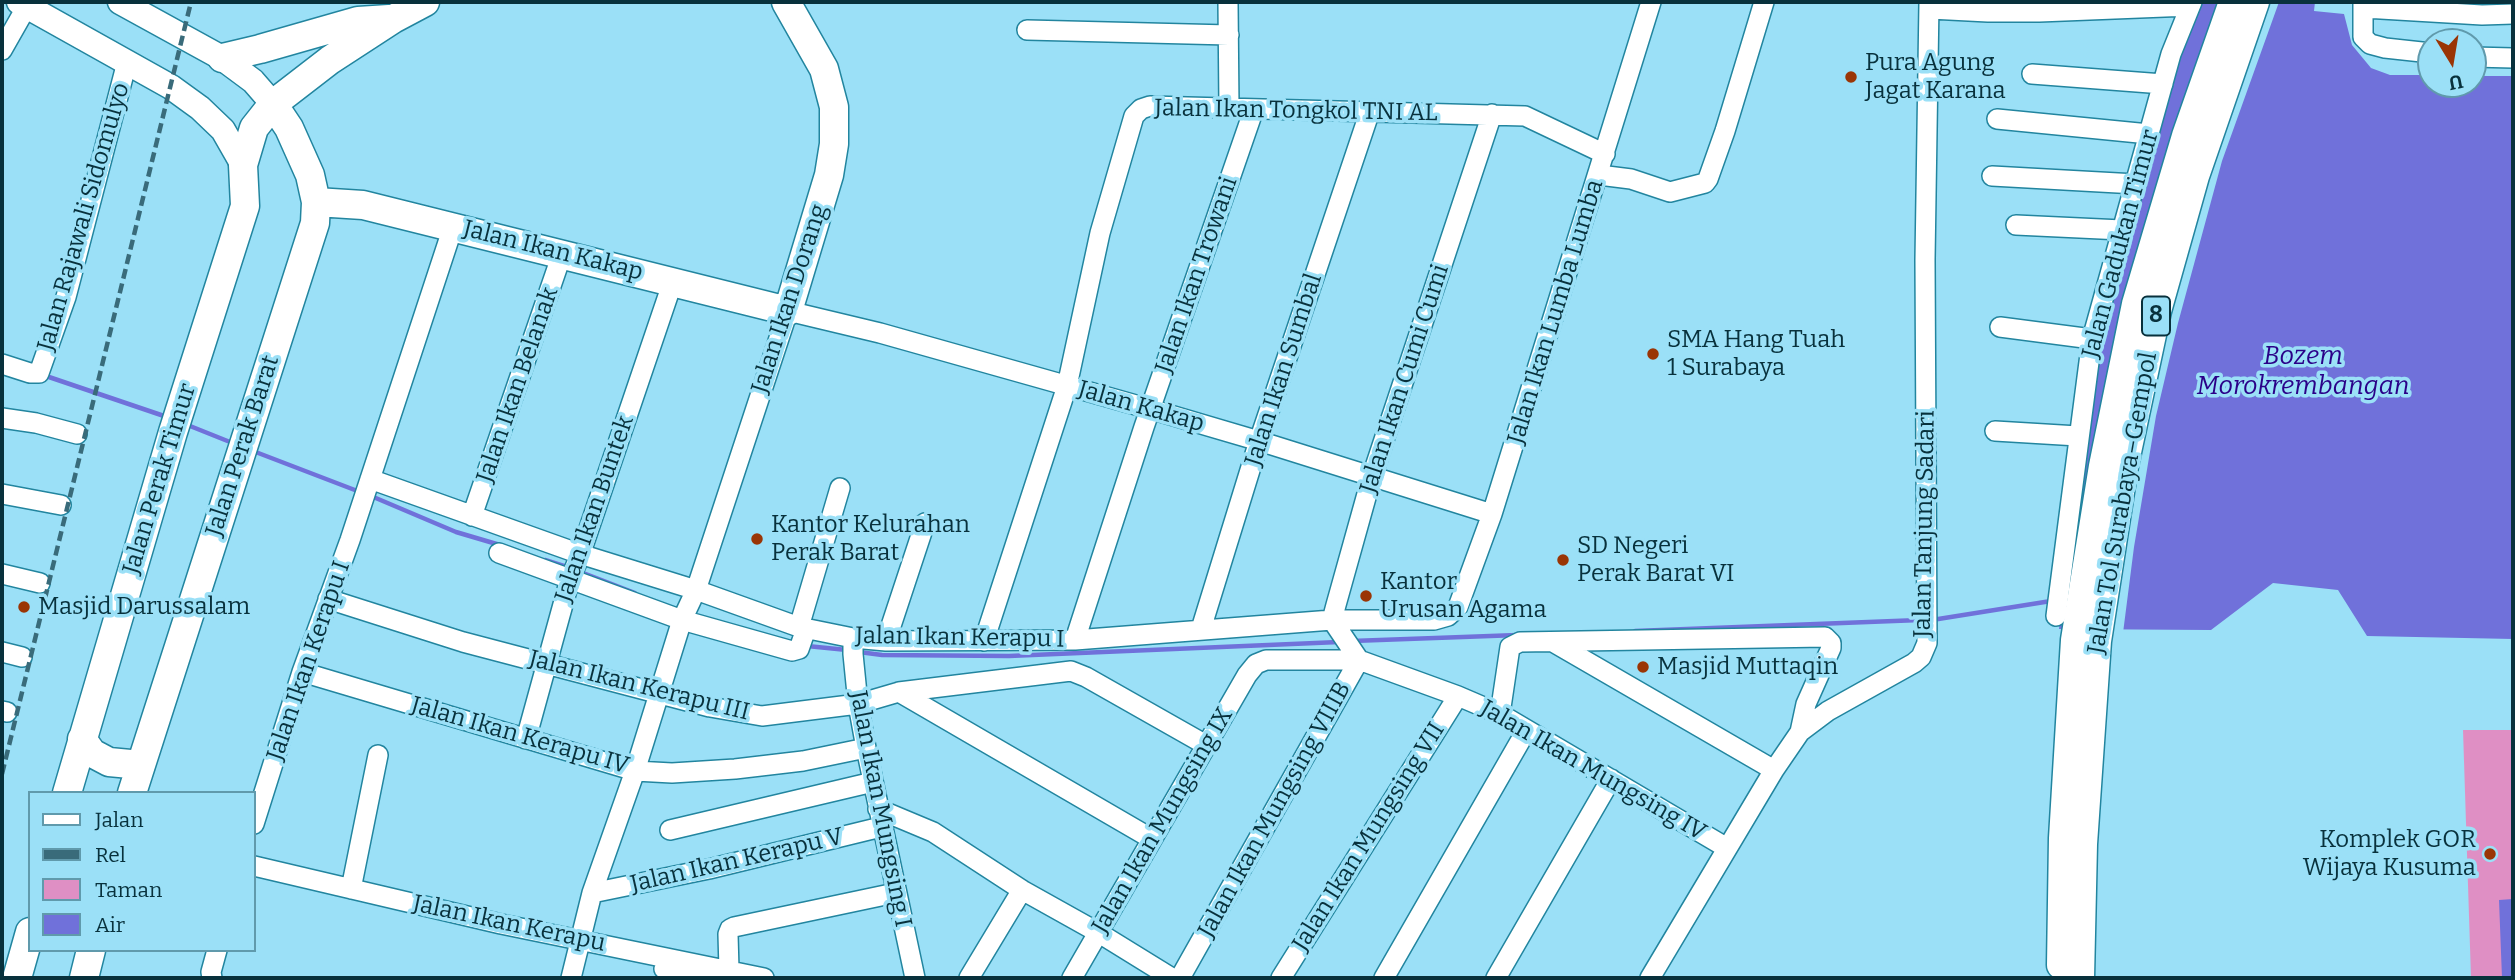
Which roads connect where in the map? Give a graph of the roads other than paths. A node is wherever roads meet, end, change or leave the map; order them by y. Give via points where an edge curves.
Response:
1 (120, 2) edge
2 (425, 2) edge
3 (786, 2) edge
4 (1228, 2) edge
5 (1651, 2) edge
6 (1764, 2) edge
7 (2233, 2) edge
8 (2255, 2) edge
9 (23, 4) edge
10 (2191, 4) edge
11 (1930, 5) edge
12 (2364, 5) edge
13 (2513, 14) edge
14 (393, 19) junction
15 (1027, 30) dead end
16 (1228, 35) junction
17 (2, 50) edge
18 (2417, 52) edge
19 (2487, 57) edge
20 (222, 58) junction
21 (2513, 58) edge
22 (127, 62) junction
23 (2032, 74) dead end
24 (2164, 83) junction
25 (273, 104) junction
26 (1229, 108) junction
27 (1254, 109) junction
28 (1370, 111) junction
29 (1492, 114) junction
30 (1997, 119) dead end
31 (2150, 134) junction
32 (1605, 154) junction
33 (243, 165) junction
34 (1599, 175) junction
35 (1992, 176) dead end
36 (2136, 184) junction
37 (316, 202) junction
38 (2017, 225) dead end
39 (453, 227) junction
40 (2122, 230) junction
41 (562, 254) junction
42 (673, 281) junction
43 (788, 311) junction
44 (2000, 327) dead end
45 (2092, 339) junction
46 (2, 364) edge
47 (1067, 386) junction
48 (1150, 409) junction
49 (2, 418) edge
50 (1995, 431) dead end
51 (77, 434) dead end
52 (2078, 436) junction
53 (1259, 440) junction
54 (1372, 476) junction
55 (368, 486) junction
56 (841, 488) dead end
57 (2, 494) edge
58 (61, 505) dead end
59 (1492, 514) junction
60 (472, 516) junction
61 (925, 523) dead end
62 (499, 553) dead end
63 (576, 566) junction
64 (2, 574) edge
65 (40, 583) dead end
66 (328, 599) junction
67 (689, 606) junction
68 (2057, 607) dead end
69 (1448, 617) joint
70 (1333, 621) junction
71 (802, 628) junction
72 (1201, 629) junction
73 (886, 640) junction
74 (1075, 640) junction
75 (984, 641) junction
76 (1552, 641) junction
77 (2086, 641) junction
78 (853, 645) junction
79 (2, 652) edge
80 (1355, 653) junction
81 (22, 657) dead end
82 (546, 664) junction
83 (1256, 664) joint
84 (302, 672) junction
85 (899, 692) junction
86 (658, 694) junction
87 (1458, 696) junction
88 (858, 704) junction
89 (1500, 714) junction
90 (1526, 731) junction
91 (1800, 732) junction
92 (82, 738) junction
93 (526, 739) junction
94 (1206, 745) junction
95 (866, 748) junction
96 (378, 755) dead end
97 (141, 765) junction
98 (1774, 770) junction
99 (635, 771) junction
100 (1611, 779) junction
101 (873, 782) junction
102 (68, 791) edge
103 (133, 791) edge
104 (256, 818) edge
105 (880, 818) junction
106 (670, 830) dead end
107 (1152, 839) junction
108 (1727, 848) junction
109 (256, 866) edge
110 (351, 888) junction
111 (1022, 890) junction
112 (593, 893) junction
113 (895, 893) junction
114 (1099, 933) junction
115 (28, 939) edge
116 (579, 943) junction
117 (90, 952) edge
118 (216, 952) edge
119 (729, 970) junction
120 (17, 978) edge
121 (84, 978) edge
122 (212, 978) edge
123 (571, 978) edge
124 (698, 978) edge
125 (764, 978) edge
126 (915, 978) edge
127 (969, 978) edge
128 (1072, 978) edge
129 (1172, 978) edge
130 (1180, 978) edge
131 (1281, 978) edge
132 (1384, 978) edge
133 (1496, 978) edge
134 (1650, 978) edge
135 (2061, 978) edge
136 (2080, 978) edge

1 - 20 main road
2 - 14 highway, Jalan Perak Timur
3 - 43 highway, Jalan Ikan Dorang via 824,69 834,107 829,174
4 - 16 street
5 - 32 street, Jalan Ikan Lumba Lumba
6 - 34 street via 1726,131 1705,183 1670,192 1631,179
7 - 77 highway, Jalan Tol Surabaya–Gempol / 8 via 2186,136 2136,304 2103,466
8 - 77 highway, Jalan Tol Surabaya–Gempol / 8 via 2195,176 2157,311
9 - 17 street
9 - 22 main road
10 - 11 street via 2039,12
10 - 24 street, Jalan Gadukan Timur
11 - 91 street, Jalan Tanjung Sadari via 1925,261 1927,643 1914,663
12 - 13 street
12 - 18 street via 2363,37 2370,44
14 - 20 highway via 358,21
14 - 25 highway, Jalan Perak Timur
15 - 16 street
16 - 26 street
19 - 21 street
20 - 25 main road via 253,81
22 - 33 main road via 201,108 223,130
22 - 46 street, Jalan Rajawali Sidomulyo via 66,297 37,373
23 - 24 street
24 - 31 street, Jalan Gadukan Timur
25 - 33 highway, Jalan Perak Timur via 254,128
25 - 37 highway, Jalan Perak Barat via 310,175
26 - 27 street, Jalan Ikan Tongkol TNI AL
26 - 47 street, Jalan Ikan Tongkol TNI AL via 1150,106 1133,116 1100,233
27 - 28 street, Jalan Ikan Tongkol TNI AL
27 - 48 street, Jalan Ikan Trowani
28 - 29 street, Jalan Ikan Tongkol TNI AL
28 - 53 street, Jalan Ikan Sumbal
29 - 32 street, Jalan Ikan Tongkol TNI AL via 1525,116
29 - 54 street, Jalan Ikan Cumi Cumi
30 - 31 street
31 - 36 street, Jalan Gadukan Timur
32 - 34 street, Jalan Ikan Lumba Lumba
33 - 92 highway, Jalan Perak Timur via 245,206
34 - 59 street, Jalan Ikan Lumba Lumba
35 - 36 street
36 - 40 street, Jalan Gadukan Timur
37 - 39 highway, Jalan Ikan Kakap via 363,205
37 - 97 highway, Jalan Perak Barat via 315,223
38 - 40 street
39 - 41 highway, Jalan Ikan Kakap
39 - 55 street
40 - 45 street, Jalan Gadukan Timur
41 - 42 highway, Jalan Ikan Kakap
41 - 60 street, Jalan Ikan Belanak
42 - 43 highway, Jalan Ikan Kakap
42 - 63 street, Jalan Ikan Buntek
43 - 47 street, Jalan Kakap
43 - 67 street, Jalan Ikan Dorang
44 - 45 street
45 - 52 street, Jalan Gadukan Timur
47 - 48 street, Jalan Kakap
47 - 75 street, Jalan Ikan Tongkol TNI AL
48 - 53 street, Jalan Kakap
48 - 74 street, Jalan Ikan Trowani
49 - 51 street
50 - 52 street
52 - 68 street, Jalan Gadukan Timur
53 - 54 street, Jalan Kakap
53 - 72 street, Jalan Ikan Sumbal
54 - 59 street, Jalan Kakap
54 - 70 street, Jalan Ikan Cumi Cumi
55 - 60 street, Jalan Ikan Kerapu I
55 - 66 street, Jalan Ikan Kerapu I
56 - 71 street
57 - 58 street
59 - 69 street, Jalan Ikan Lumba Lumba via 1458,607
60 - 63 street, Jalan Ikan Kerapu I
61 - 73 street
62 - 63 street
63 - 67 street, Jalan Ikan Kerapu I
63 - 67 street
63 - 82 street, Jalan Ikan Buntek
64 - 65 street
66 - 82 street, Jalan Ikan Kerapu III
66 - 84 street, Jalan Ikan Kerapu I
67 - 71 street, Jalan Ikan Kerapu I
67 - 71 street via 792,651 799,649
67 - 86 street, Jalan Ikan Dorang
69 - 70 street, Jalan Ikan Kerapu I
70 - 72 street, Jalan Ikan Kerapu I
70 - 80 street
71 - 78 street, Jalan Ikan Kerapu I
72 - 74 street, Jalan Ikan Kerapu I
73 - 75 street, Jalan Ikan Kerapu I
73 - 78 street, Jalan Ikan Kerapu I
74 - 75 street, Jalan Ikan Kerapu I
76 - 89 street via 1520,642 1510,648
76 - 91 street via 1825,637 1831,648 1806,704
76 - 98 street
77 - 135 highway, Jalan Tol Surabaya–Gempol / 8 via 2063,838
77 - 136 highway, Jalan Tol Surabaya–Gempol / 8
78 - 88 street, Jalan Ikan Mungsing I
79 - 81 street
80 - 83 street, Jalan Ikan Mungsing IV
80 - 87 street, Jalan Ikan Mungsing IV
80 - 130 street, Jalan Ikan Mungsing VIIIB
82 - 86 street, Jalan Ikan Kerapu III
82 - 93 street, Jalan Ikan Buntek
83 - 94 street, Jalan Ikan Mungsing IX
84 - 93 street, Jalan Ikan Kerapu IV
84 - 104 street, Jalan Ikan Kerapu I
85 - 88 street, Jalan Ikan Kerapu III
85 - 94 street, Jalan Ikan Kerapu III via 1071,671
85 - 107 street
86 - 88 street, Jalan Ikan Kerapu III via 762,716
86 - 99 street, Jalan Ikan Dorang
87 - 89 street, Jalan Ikan Mungsing IV
87 - 131 street, Jalan Ikan Mungsing VII
88 - 95 street, Jalan Ikan Mungsing I
89 - 90 street, Jalan Ikan Mungsing IV
90 - 100 street, Jalan Ikan Mungsing IV
90 - 132 street
91 - 98 street, Jalan Tanjung Sadari
92 - 97 highway via 92,753 109,762
92 - 102 highway, Jalan Perak Timur
93 - 99 street, Jalan Ikan Kerapu IV
94 - 107 street, Jalan Ikan Mungsing IX
95 - 99 street, Jalan Ikan Kerapu IV via 735,769
95 - 101 street, Jalan Ikan Mungsing I
96 - 110 street
97 - 103 highway, Jalan Perak Barat
98 - 108 street, Jalan Tanjung Sadari
99 - 112 street, Jalan Ikan Dorang
100 - 108 street, Jalan Ikan Mungsing IV
100 - 133 street
101 - 105 street, Jalan Ikan Mungsing I
101 - 106 street
105 - 111 street via 933,832
105 - 112 street, Jalan Ikan Kerapu V via 709,869
105 - 113 street, Jalan Ikan Mungsing I
107 - 114 street, Jalan Ikan Mungsing IX
108 - 134 street, Jalan Tanjung Sadari
109 - 110 street, Jalan Ikan Kerapu
110 - 116 street, Jalan Ikan Kerapu
111 - 114 street
111 - 127 street
112 - 116 street, Jalan Ikan Dorang
113 - 119 street via 734,927 729,934
113 - 126 street, Jalan Ikan Mungsing I
114 - 128 street, Jalan Ikan Mungsing IX
114 - 129 street
115 - 120 highway
116 - 119 street, Jalan Ikan Kerapu
116 - 123 street, Jalan Ikan Dorang
116 - 124 street
117 - 121 highway
118 - 122 street
119 - 125 street, Jalan Ikan Kerapu

